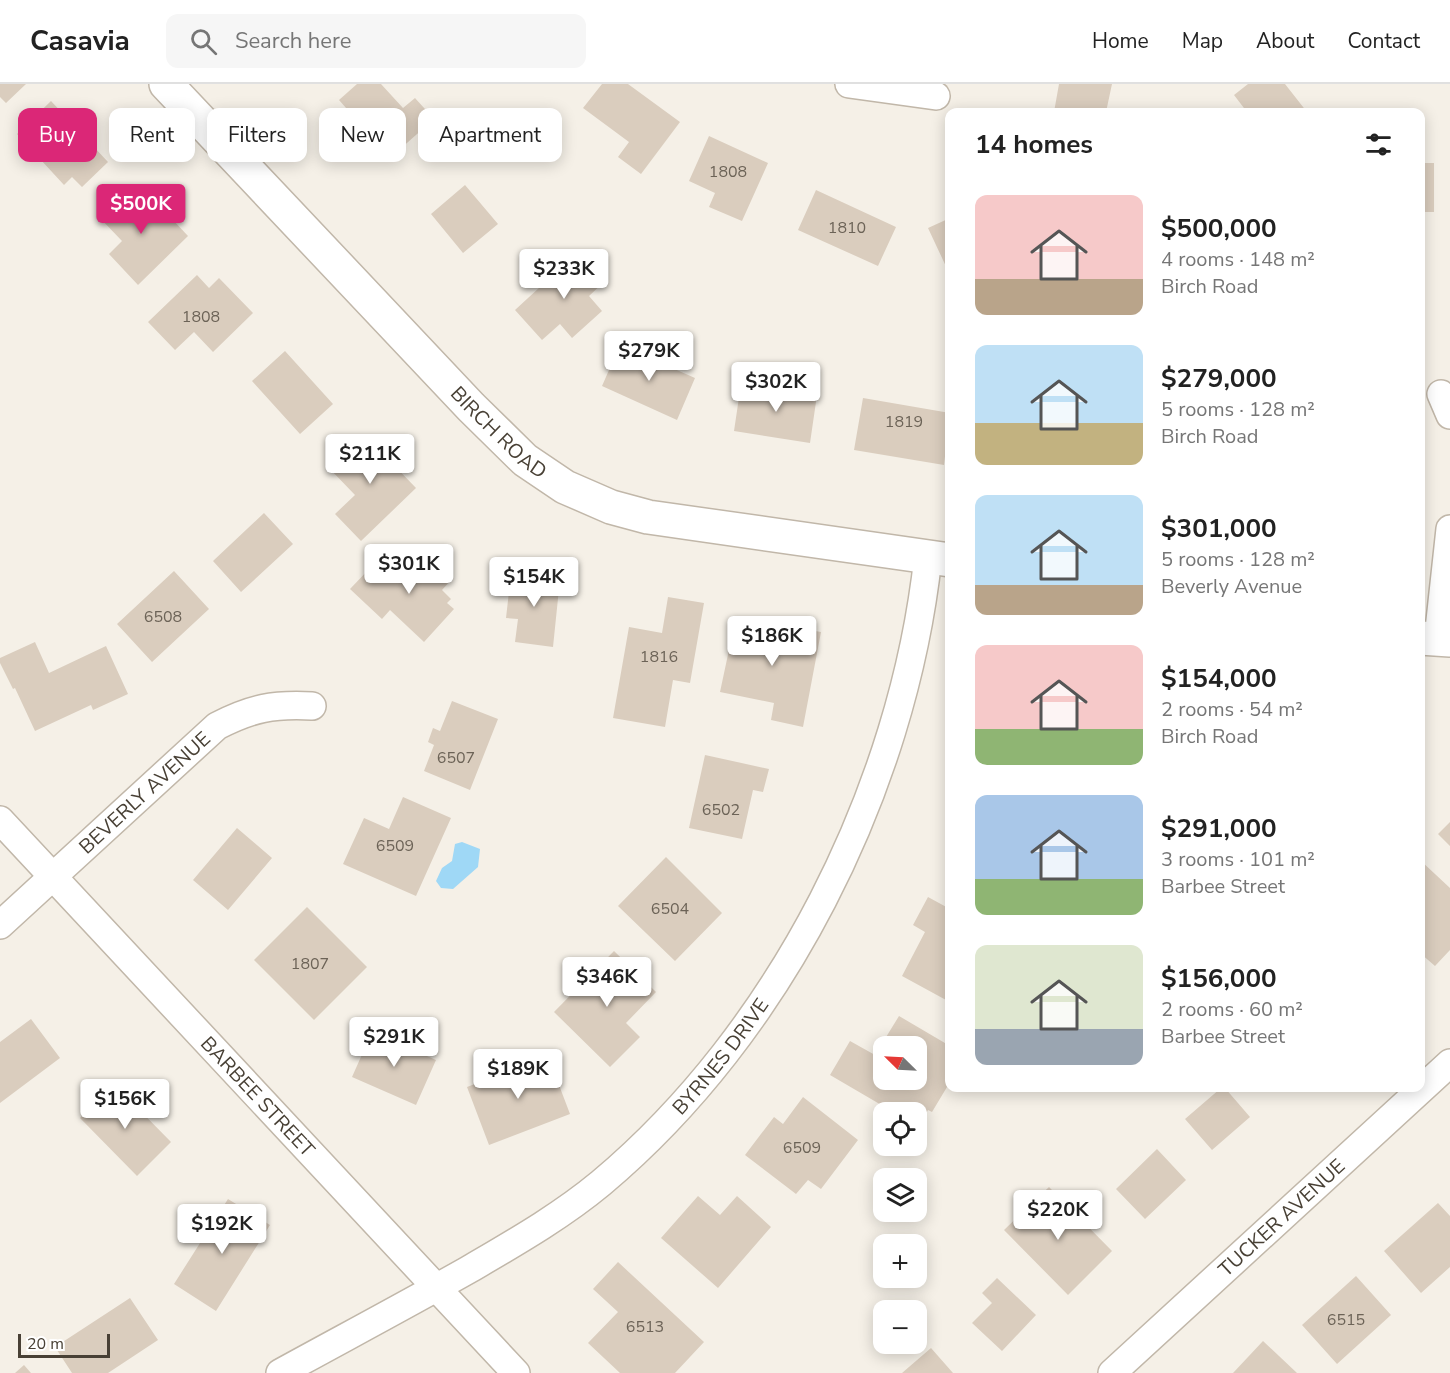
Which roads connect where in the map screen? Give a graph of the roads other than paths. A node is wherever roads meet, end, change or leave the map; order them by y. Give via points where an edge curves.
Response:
1 (166, 84) edge
2 (849, 84) edge
3 (936, 96) dead end
4 (1450, 529) edge
5 (939, 559) edge
6 (1436, 639) edge
7 (312, 706) dead end
8 (0, 820) edge
9 (52, 877) junction
10 (0, 925) edge
11 (1450, 1063) edge
12 (1425, 1086) edge
13 (1418, 1092) edge
14 (436, 1288) junction
15 (280, 1373) edge
16 (516, 1373) edge
17 (1112, 1373) edge

1 - 5 street, BIRCH ROAD via 471,407 525,460 565,487 611,507 648,517
2 - 3 street
4 - 6 street
5 - 14 street, BYRNES DRIVE via 886,750 855,833 819,908 777,980 726,1051 648,1140 600,1184 539,1229
7 - 9 street, BEVERLY AVENUE via 276,704 245,712 217,726
8 - 9 street, BARBEE STREET
9 - 10 street, BEVERLY AVENUE
9 - 14 street, BARBEE STREET
11 - 12 street, TUCKER AVENUE
13 - 17 street, TUCKER AVENUE
14 - 15 street, BYRNES DRIVE
14 - 16 street, BARBEE STREET

